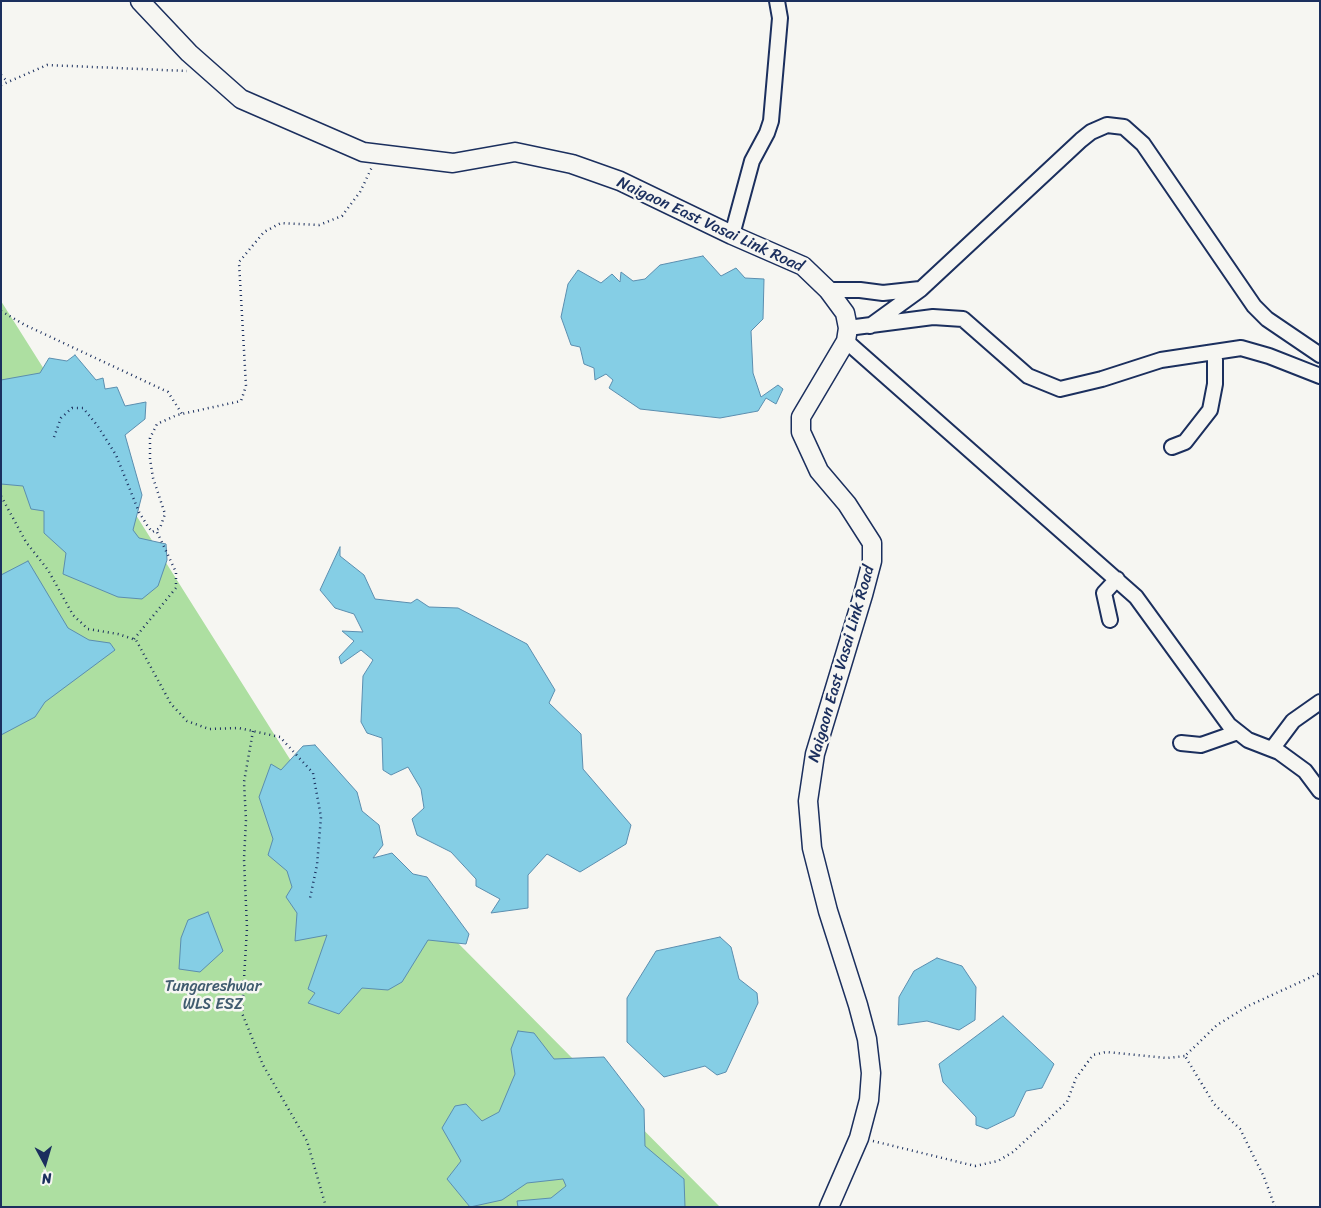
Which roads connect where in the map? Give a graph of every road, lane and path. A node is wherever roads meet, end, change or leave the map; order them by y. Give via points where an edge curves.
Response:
1 (140, 1) edge
2 (777, 1) edge
3 (211, 73) junction
4 (1, 75) edge
5 (8, 81) junction
6 (1, 85) edge
7 (378, 154) junction
8 (732, 236) junction
9 (921, 289) junction
10 (828, 290) junction
11 (1, 311) edge
12 (870, 326) junction
13 (847, 335) junction
14 (1215, 352) junction
15 (1320, 355) edge
16 (1320, 376) edge
17 (182, 414) junction
18 (54, 437) dead end
19 (1172, 447) dead end
20 (1, 496) edge
21 (156, 530) junction
22 (1117, 579) junction
23 (1110, 620) dead end
24 (133, 639) junction
25 (1320, 702) edge
26 (253, 731) junction
27 (1238, 732) junction
28 (1180, 743) dead end
29 (1272, 749) junction
30 (1320, 791) edge
31 (310, 898) dead end
32 (1320, 973) edge
33 (1185, 1056) junction
34 (859, 1138) junction
35 (326, 1207) edge
36 (829, 1207) edge
37 (1275, 1207) edge

1 - 3 street, Naigaon East Vasai Link Road
2 - 8 street via 780,18 771,122 752,161
3 - 5 path via 47,65
3 - 7 street, Naigaon East Vasai Link Road via 241,100 363,152
4 - 5 path
5 - 6 path
7 - 8 street, Naigaon East Vasai Link Road via 453,163 515,152 544,157 620,181
7 - 17 path via 360,192 342,216 319,225 281,223 264,232 244,254 238,262 246,386 241,401
8 - 10 street, Naigaon East Vasai Link Road via 803,266
9 - 10 street via 883,293
9 - 12 street
9 - 15 street via 1091,132 1107,125 1124,127 1144,144 1254,306 1267,319
10 - 13 street, Naigaon East Vasai Link Road via 845,313
11 - 17 path via 168,392
12 - 13 street
12 - 14 street via 933,318 963,319 1028,376 1060,389 1162,360
13 - 22 street
13 - 34 street, Naigaon East Vasai Link Road via 806,405 801,417 801,432 819,472 847,504 872,543 872,561 863,595 815,754 808,801 812,848 867,1039 871,1073 869,1100
14 - 16 street via 1241,348
14 - 19 street via 1210,410 1185,442
17 - 21 path via 157,424 150,438 153,478 165,514 160,528
18 - 21 path via 61,418 72,408 83,408 116,455 143,518 152,532
20 - 24 path via 73,615 88,628
21 - 24 path via 176,572 176,588
22 - 23 street via 1104,593
22 - 27 street via 1136,596 1228,724
24 - 26 path via 171,704 187,721 209,729
25 - 29 street via 1293,721
26 - 31 path via 280,737 313,773 321,817
26 - 35 path via 244,782 247,928 242,1013 263,1065 307,1141
27 - 28 street via 1200,744
27 - 29 street via 1248,740
29 - 30 street via 1305,771
32 - 33 path via 1248,1006 1217,1025
33 - 34 path via 1167,1058 1106,1052 1092,1055 1076,1078 1067,1102 1013,1152 998,1161 975,1166
33 - 37 path via 1214,1104 1240,1128
34 - 36 street, Naigaon East Vasai Link Road

